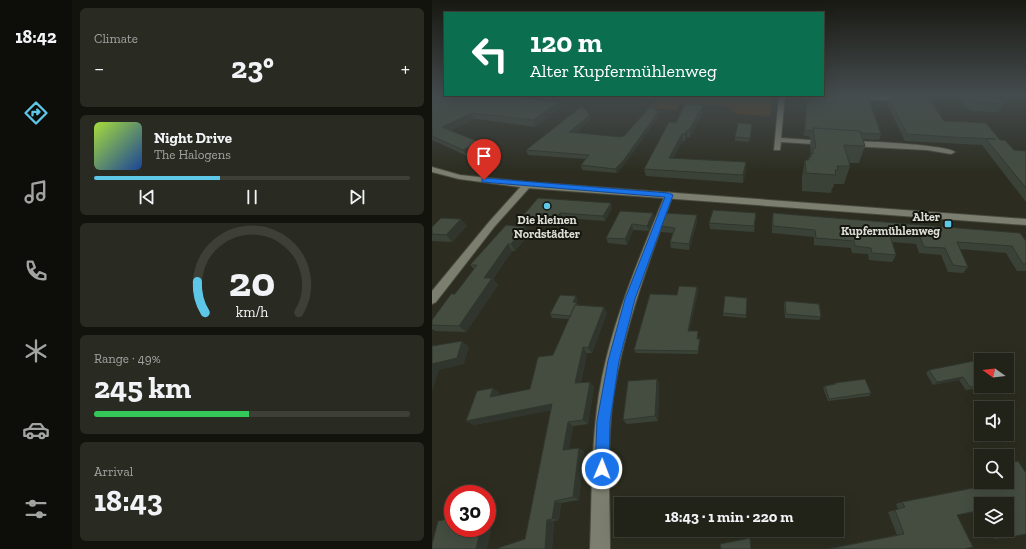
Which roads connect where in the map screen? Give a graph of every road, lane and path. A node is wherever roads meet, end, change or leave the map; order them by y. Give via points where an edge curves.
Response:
1 (779, 122) edge
2 (951, 152) dead end
3 (432, 169) edge
4 (527, 185) junction
5 (669, 195) junction
6 (1026, 222) edge
7 (432, 299) edge
8 (600, 549) edge

1 - 2 street via 777,144 836,143 926,148
3 - 4 street via 459,176
4 - 5 street
4 - 7 street
5 - 6 street
5 - 8 street via 630,299 613,361 603,421

